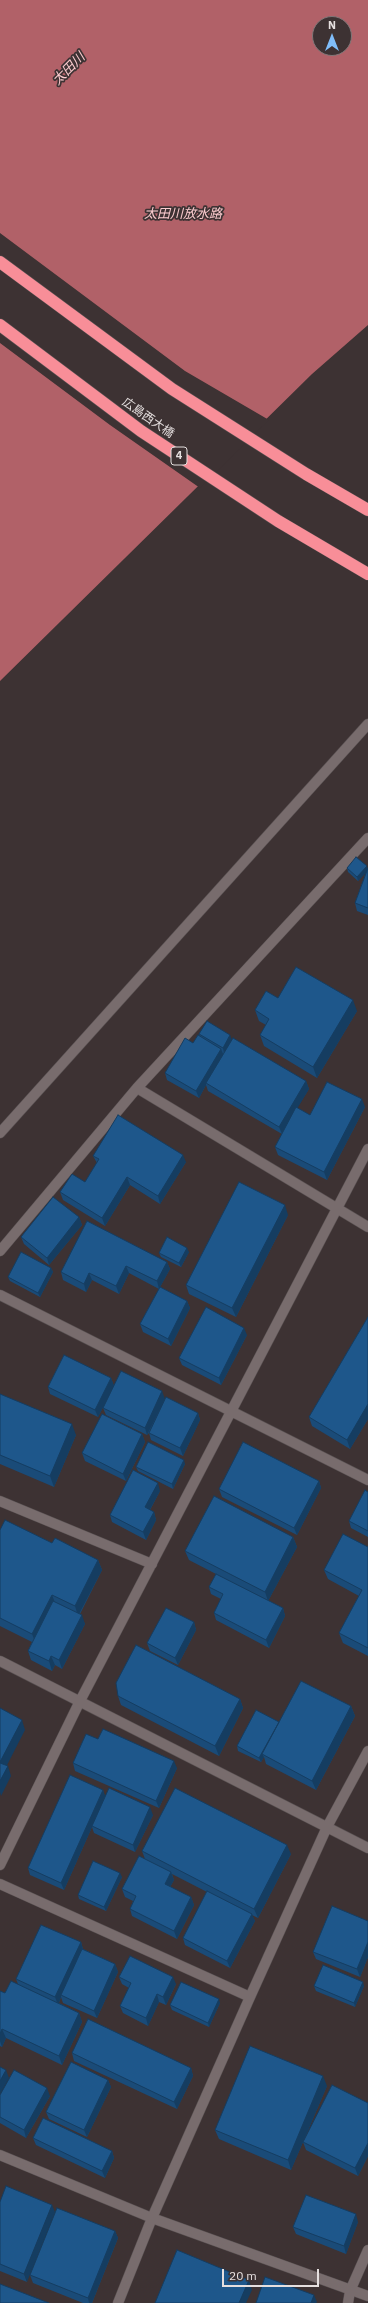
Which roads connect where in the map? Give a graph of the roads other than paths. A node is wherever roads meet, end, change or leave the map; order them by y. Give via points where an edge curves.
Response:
1 (0, 262) edge
2 (0, 325) edge
3 (368, 510) edge
4 (368, 574) edge
5 (368, 724) edge
6 (366, 842) edge
7 (137, 1088) junction
8 (0, 1133) edge
9 (368, 1149) edge
10 (337, 1209) junction
11 (368, 1227) edge
12 (0, 1251) edge
13 (0, 1295) edge
14 (231, 1410) junction
15 (368, 1480) edge
16 (0, 1501) edge
17 (152, 1564) junction
18 (0, 1660) edge
19 (80, 1701) junction
20 (368, 1751) edge
21 (327, 1828) junction
22 (368, 1848) edge
23 (0, 1865) edge
24 (0, 1884) edge
25 (250, 1997) junction
26 (0, 2155) edge
27 (152, 2218) junction
28 (368, 2250) edge
29 (350, 2291) junction
30 (368, 2296) edge
31 (118, 2303) edge
32 (348, 2303) edge

1 - 3 highway via 172,389
2 - 4 highway, 広島西大橋 / 4 via 141,431 278,521
5 - 8 street
6 - 7 street
7 - 10 street
7 - 12 street
9 - 10 street
10 - 11 street
10 - 14 street
13 - 14 street
14 - 15 street
14 - 17 street
16 - 17 street
17 - 19 street
18 - 19 street
19 - 21 street
19 - 23 street
20 - 21 street
21 - 22 street
21 - 25 street
24 - 25 street
25 - 27 street
26 - 27 street
27 - 29 street
27 - 31 street
28 - 29 street
29 - 30 street
29 - 32 street

